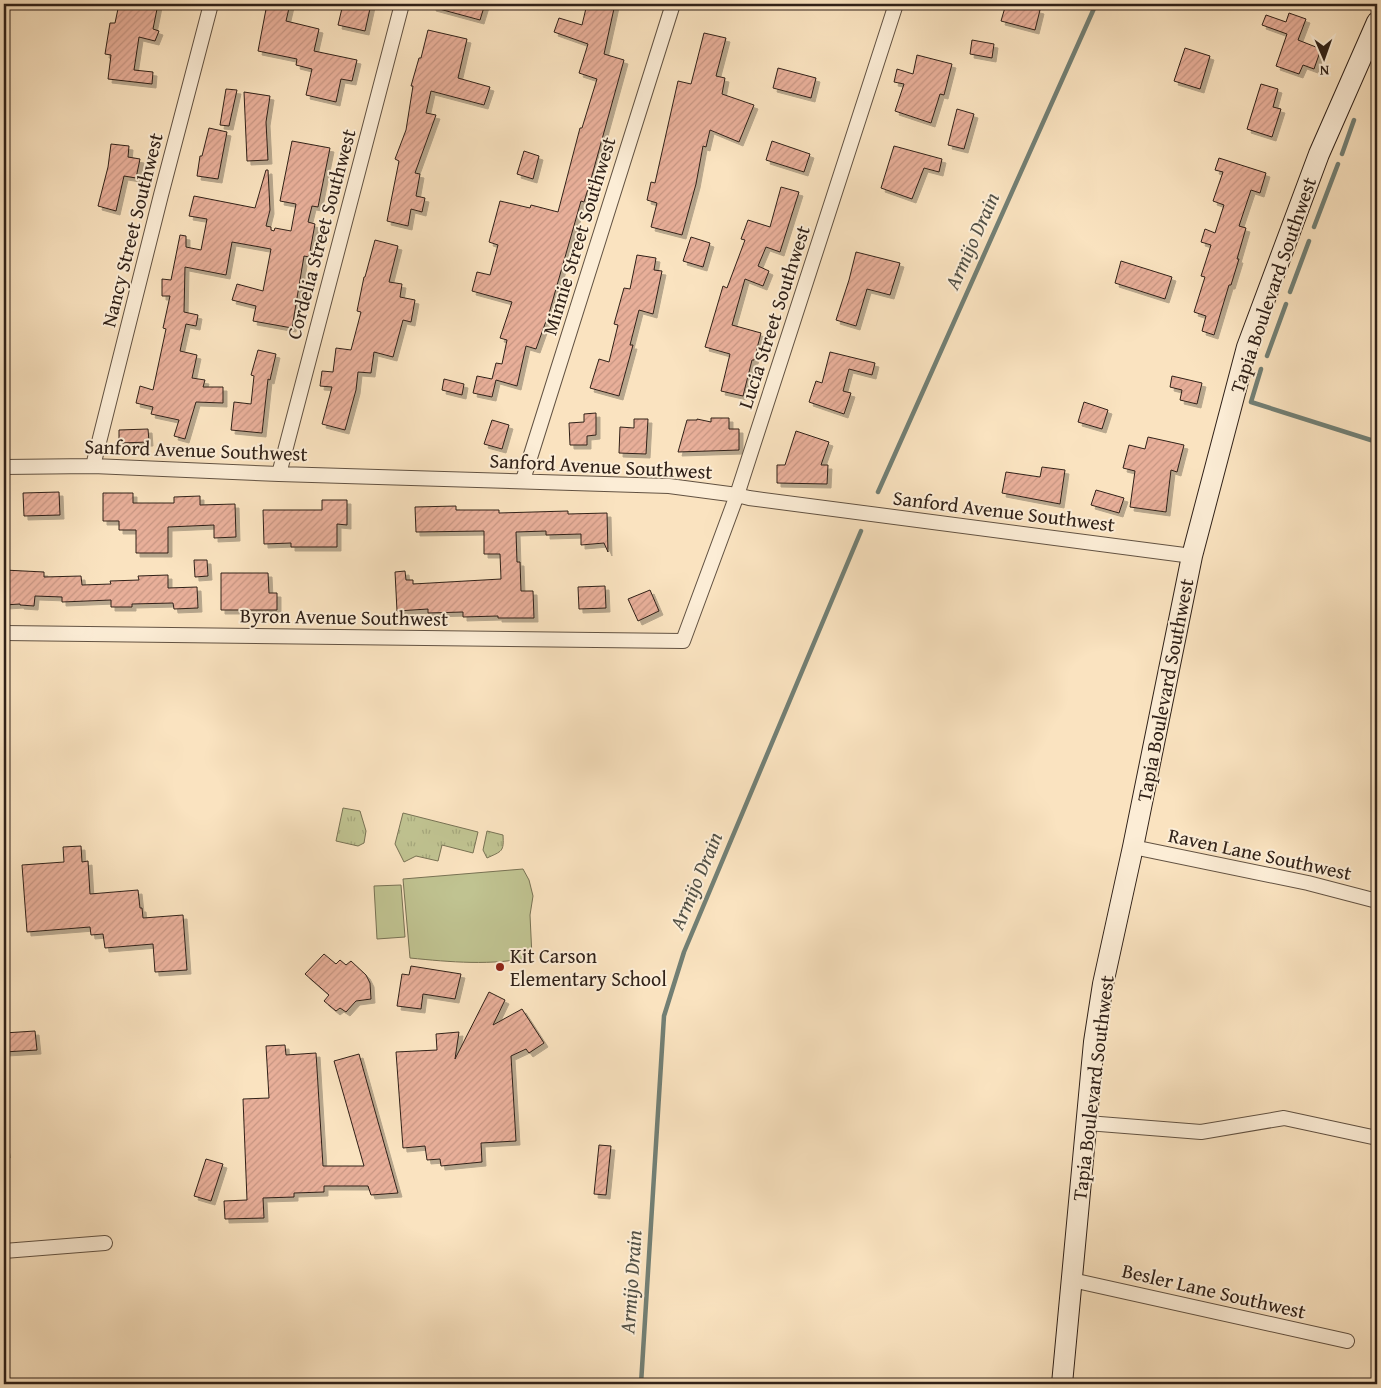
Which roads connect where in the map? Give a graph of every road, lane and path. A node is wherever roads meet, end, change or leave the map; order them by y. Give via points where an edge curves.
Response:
1 (211, 4) edge
2 (402, 4) edge
3 (673, 4) edge
4 (896, 4) edge
5 (1377, 22) edge
6 (93, 466) junction
7 (4, 467) edge
8 (279, 474) junction
9 (523, 480) junction
10 (737, 495) junction
11 (1192, 556) junction
12 (4, 633) edge
13 (683, 641) joint
14 (1134, 847) junction
15 (1377, 901) edge
16 (1087, 1123) junction
17 (1377, 1138) edge
18 (105, 1244) dead end
19 (4, 1251) edge
20 (1072, 1280) junction
21 (1347, 1341) dead end
22 (1062, 1384) edge

1 - 6 street, Nancy Street Southwest
2 - 8 street, Cordelia Street Southwest
3 - 9 street, Minnie Street Southwest
4 - 10 street, Lucia Street Southwest
5 - 11 street, Tapia Boulevard Southwest via 1319,154 1247,347
6 - 7 street, Sanford Avenue Southwest
6 - 8 street, Sanford Avenue Southwest
8 - 9 street, Sanford Avenue Southwest
9 - 10 street, Sanford Avenue Southwest via 669,486
10 - 11 street, Sanford Avenue Southwest
10 - 13 street, Lucia Street Southwest
11 - 14 street, Tapia Boulevard Southwest
12 - 13 street, Byron Avenue Southwest
14 - 15 street, Raven Lane Southwest via 1308,883
14 - 16 street, Tapia Boulevard Southwest via 1103,984
16 - 17 street via 1201,1132 1284,1118
16 - 20 street, Tapia Boulevard Southwest
18 - 19 street
20 - 21 street, Besler Lane Southwest
20 - 22 street, Tapia Boulevard Southwest

